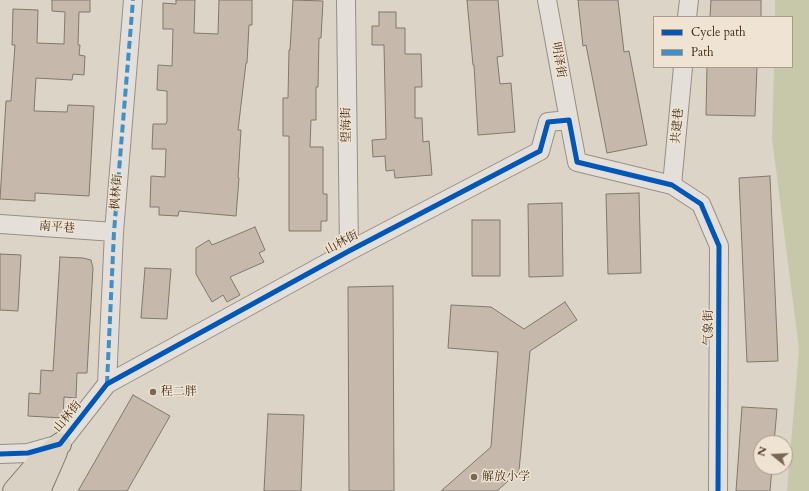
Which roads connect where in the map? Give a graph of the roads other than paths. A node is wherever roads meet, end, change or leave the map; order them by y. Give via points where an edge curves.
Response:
1 (133, 0) edge
2 (346, 0) edge
3 (547, 0) edge
4 (689, 0) edge
5 (687, 16) edge
6 (683, 68) edge
7 (569, 120) junction
8 (672, 185) junction
9 (0, 224) edge
10 (114, 232) junction
11 (349, 251) junction
12 (107, 384) junction
13 (60, 444) junction
14 (0, 454) edge
15 (14, 491) edge
16 (39, 491) edge
17 (718, 491) edge

1 - 10 street, 枫林街
2 - 11 street, 望海街
3 - 7 street, 明泽街
4 - 5 street
6 - 8 street, 共建巷
7 - 8 street via 577,162
7 - 11 street, 山林街 via 548,122 540,151
8 - 17 street, 气象街 via 701,204 719,246
9 - 10 street, 南平巷
10 - 12 street, 枫林街
11 - 12 street, 山林街
12 - 13 street, 山林街
13 - 14 street, 山林街 via 28,453
13 - 15 main road via 39,462
13 - 16 main road

